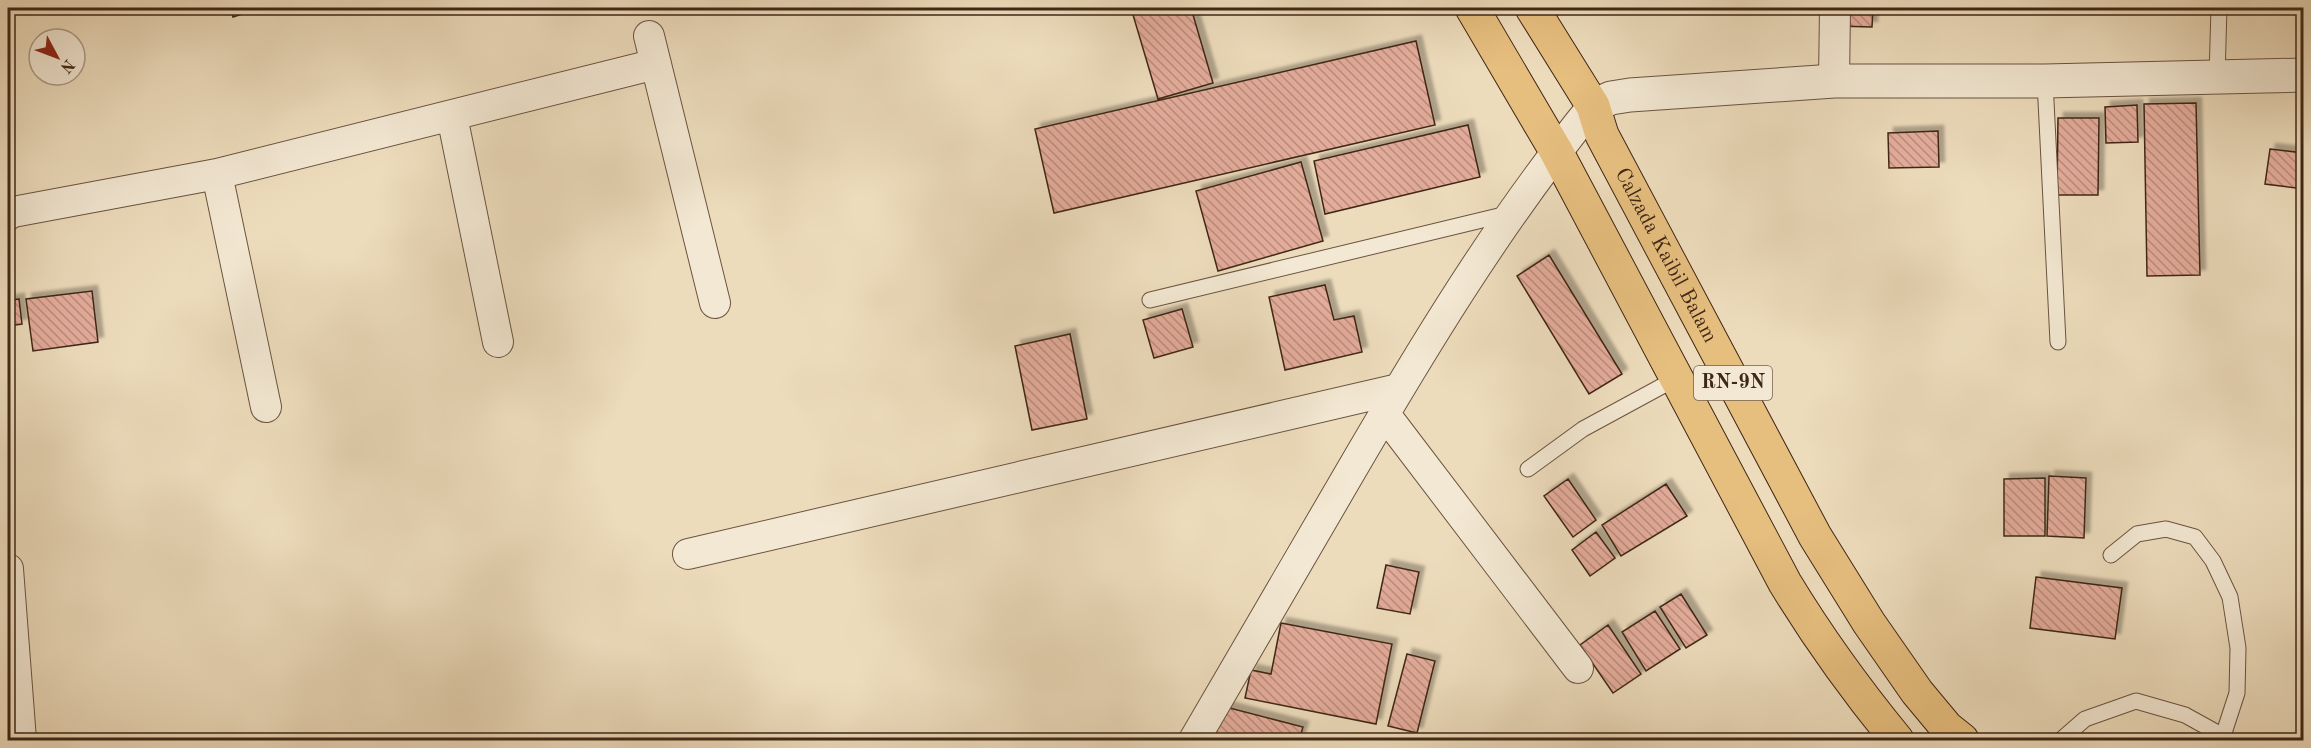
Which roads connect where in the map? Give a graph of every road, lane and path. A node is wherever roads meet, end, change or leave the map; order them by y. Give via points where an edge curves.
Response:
1 (1472, 8) edge
2 (1532, 8) edge
3 (1835, 8) edge
4 (2219, 8) edge
5 (2304, 75) edge
6 (2217, 77) junction
7 (1834, 81) junction
8 (2045, 81) junction
9 (1593, 106) junction
10 (452, 116) junction
11 (1556, 151) junction
12 (217, 174) junction
13 (1514, 213) junction
14 (8, 215) edge
15 (1150, 300) dead end
16 (715, 303) dead end
17 (498, 342) dead end
18 (2058, 342) dead end
19 (1677, 378) junction
20 (1391, 401) junction
21 (266, 407) dead end
22 (1528, 469) dead end
23 (688, 554) dead end
24 (2111, 555) dead end
25 (8, 569) edge
26 (1578, 668) dead end
27 (2224, 738) edge
28 (21, 741) edge
29 (1194, 741) edge
30 (1897, 741) edge
31 (1962, 741) edge
32 (2061, 741) edge

1 - 11 main road, RN-9N
2 - 9 main road, Calzada Kaibil Balam / RN-9N
3 - 7 street
4 - 6 lane
5 - 6 street
6 - 8 street
7 - 8 street
7 - 9 street via 1630,95
8 - 18 lane
9 - 11 street
9 - 31 main road, Calzada Kaibil Balam / RN-9N via 1602,135 1815,536 1917,692
10 - 12 street
10 - 16 street via 653,50
10 - 17 street
11 - 13 street
11 - 19 main road, RN-9N
12 - 14 street
12 - 21 street
13 - 15 lane
13 - 20 street
19 - 22 lane via 1583,429
19 - 30 main road, RN-9N via 1785,584 1856,690
20 - 23 street
20 - 26 street
20 - 29 street
24 - 27 lane via 2137,534 2166,529 2195,537 2213,561 2230,597 2238,648 2237,693
25 - 28 street
27 - 32 lane via 2185,715 2136,701 2085,719

